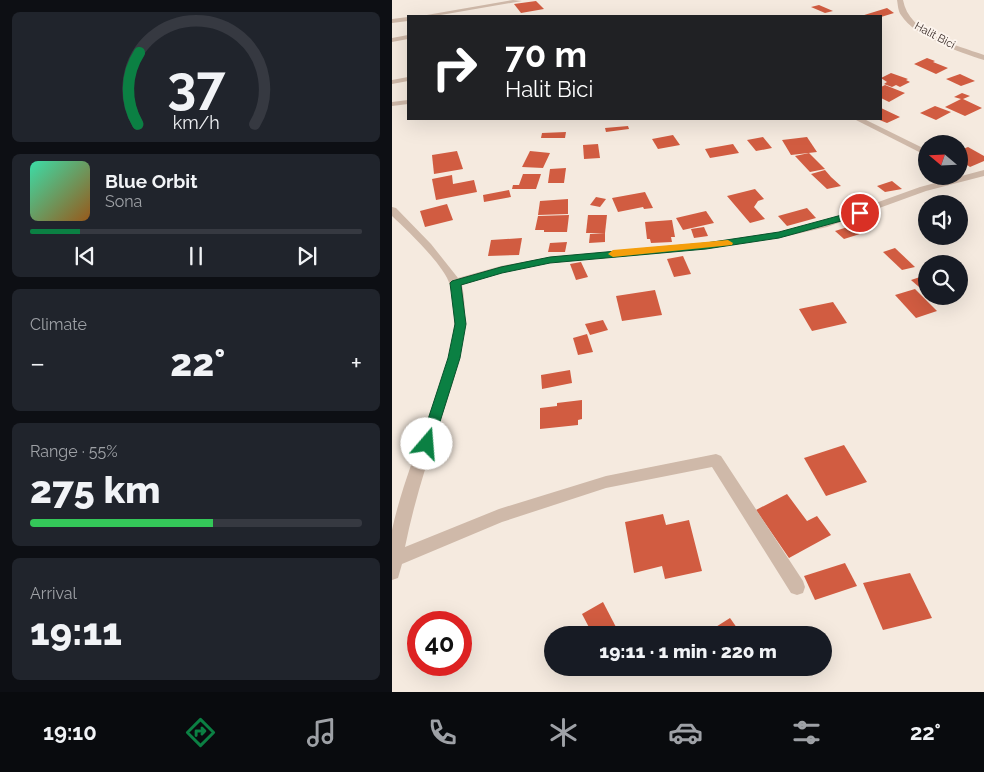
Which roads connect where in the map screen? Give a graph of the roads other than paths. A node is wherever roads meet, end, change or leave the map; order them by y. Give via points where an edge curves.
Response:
1 (900, 0) edge
2 (519, 1) edge
3 (430, 15) edge
4 (407, 19) edge
5 (392, 22) edge
6 (407, 37) edge
7 (392, 40) edge
8 (984, 58) edge
9 (407, 79) edge
10 (392, 82) edge
11 (407, 102) edge
12 (392, 104) edge
13 (860, 120) edge
14 (918, 149) edge
15 (978, 175) edge
16 (392, 210) edge
17 (455, 283) junction
18 (393, 566) edge
19 (797, 586) dead end

1 - 8 street, Halit Bici via 903,14 917,27
2 - 3 street
4 - 5 street
6 - 7 street
9 - 10 street
11 - 12 street
13 - 14 street
15 - 17 street via 923,189 823,225 779,235 706,246 550,260
16 - 17 street
17 - 18 street via 460,324 454,358 416,478
18 - 19 street via 499,516 606,482 716,460

